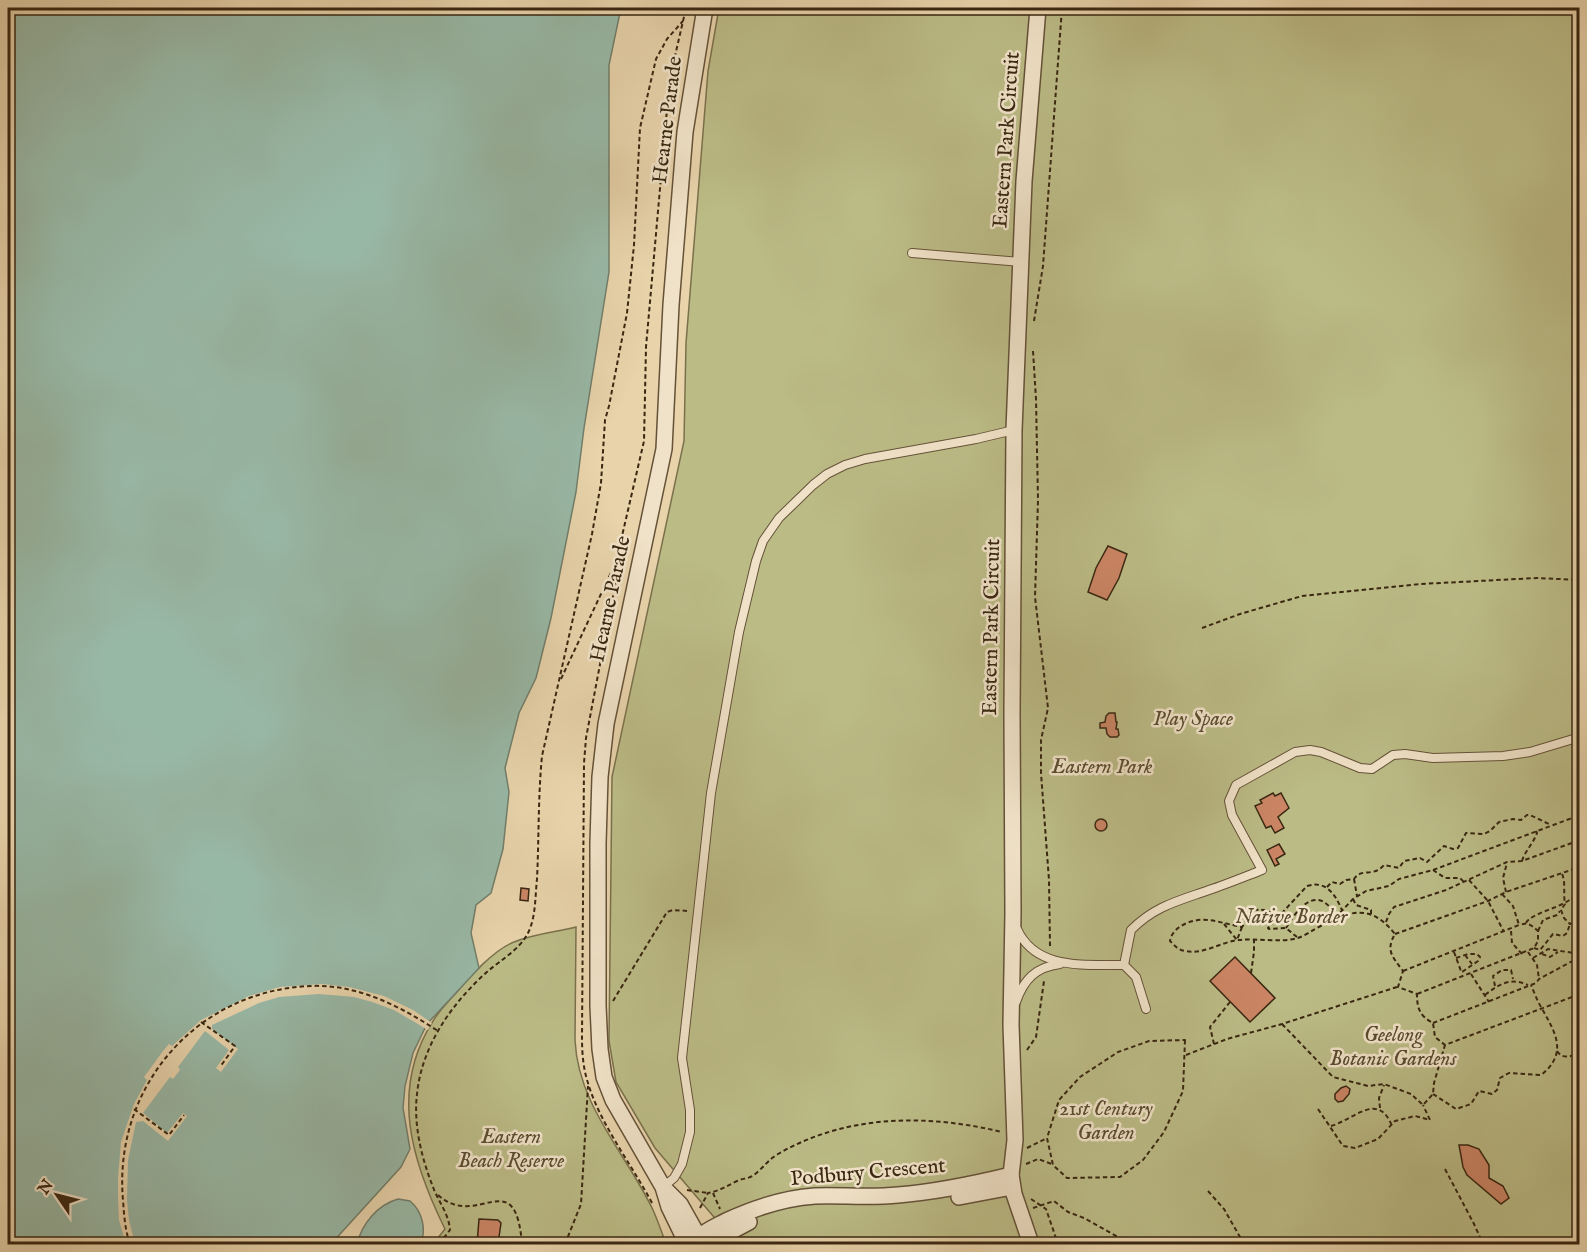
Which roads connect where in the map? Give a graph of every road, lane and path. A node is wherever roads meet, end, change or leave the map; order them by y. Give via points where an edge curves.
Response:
1 (686, 8) edge
2 (705, 8) edge
3 (1038, 8) edge
4 (1062, 8) edge
5 (683, 21) junction
6 (912, 253) dead end
7 (1020, 262) junction
8 (1034, 323) dead end
9 (1032, 345) dead end
10 (1014, 430) junction
11 (1580, 580) edge
12 (1202, 628) dead end
13 (559, 682) junction
14 (1580, 737) edge
15 (1580, 823) edge
16 (1551, 825) junction
17 (1536, 831) junction
18 (1580, 840) edge
19 (1522, 861) junction
20 (1507, 862) junction
21 (1580, 867) edge
22 (1433, 870) junction
23 (1562, 874) junction
24 (1354, 879) junction
25 (1469, 880) junction
26 (1464, 882) junction
27 (1327, 887) junction
28 (1506, 891) junction
29 (1502, 893) junction
30 (1357, 896) junction
31 (1353, 899) junction
32 (1488, 901) junction
33 (1580, 902) edge
34 (1565, 904) junction
35 (1342, 909) junction
36 (1561, 910) junction
37 (698, 911) junction
38 (1013, 913) junction
39 (1371, 914) junction
40 (1335, 917) junction
41 (1278, 919) junction
42 (1580, 921) edge
43 (1386, 922) junction
44 (1526, 923) junction
45 (1224, 924) junction
46 (1570, 924) junction
47 (1519, 925) junction
48 (1242, 927) junction
49 (1286, 928) junction
50 (1511, 930) junction
51 (1538, 931) junction
52 (1504, 932) junction
53 (1395, 934) junction
54 (1298, 938) junction
55 (1237, 940) junction
56 (1254, 940) junction
57 (1534, 948) junction
58 (1454, 952) junction
59 (1528, 952) junction
60 (1558, 952) junction
61 (1522, 954) junction
62 (1542, 954) junction
63 (1465, 955) junction
64 (1580, 956) edge
65 (1456, 958) junction
66 (1533, 958) junction
67 (1047, 963) junction
68 (1472, 964) junction
69 (1124, 965) junction
70 (1402, 971) junction
71 (1462, 972) junction
72 (1251, 974) dead end
73 (1470, 974) junction
74 (1463, 976) junction
75 (1539, 979) junction
76 (1513, 980) junction
77 (1530, 985) junction
78 (1496, 986) junction
79 (1398, 987) junction
80 (1417, 994) junction
81 (1580, 994) edge
82 (1485, 995) junction
83 (1230, 1002) dead end
84 (1489, 1002) junction
85 (598, 1006) junction
86 (1542, 1008) junction
87 (1146, 1009) dead end
88 (201, 1022) junction
89 (1433, 1023) junction
90 (1282, 1024) junction
91 (1011, 1025) junction
92 (438, 1031) junction
93 (1214, 1044) junction
94 (1445, 1045) junction
95 (1557, 1051) junction
96 (1580, 1053) edge
97 (1025, 1055) dead end
98 (1186, 1055) junction
99 (220, 1067) dead end
100 (1384, 1084) junction
101 (1433, 1094) junction
102 (1423, 1105) junction
103 (1380, 1108) junction
104 (134, 1109) junction
105 (1318, 1109) dead end
106 (183, 1115) dead end
107 (1331, 1126) junction
108 (1392, 1126) junction
109 (1015, 1133) junction
110 (1047, 1138) junction
111 (1024, 1157) dead end
112 (1053, 1165) junction
113 (1445, 1169) dead end
114 (1012, 1181) junction
115 (663, 1187) junction
116 (1208, 1191) dead end
117 (436, 1193) junction
118 (1027, 1195) dead end
119 (1040, 1205) junction
120 (656, 1211) dead end
121 (1020, 1215) junction
122 (688, 1219) junction
123 (698, 1243) edge
124 (130, 1245) edge
125 (439, 1245) edge
126 (522, 1245) edge
127 (565, 1245) edge
128 (1030, 1245) edge
129 (1058, 1245) edge
130 (1142, 1245) edge
131 (1244, 1245) edge
132 (1483, 1245) edge

1 - 5 path
2 - 85 street, Hearne Parade via 685,132 664,449 602,747
3 - 7 street, Eastern Park Circuit
4 - 8 path via 1043,266
5 - 13 path via 656,59 640,128 627,313 605,420 601,483 592,534
5 - 13 path via 669,89 658,204 646,347 643,450 616,562
6 - 7 lane
7 - 10 street, Eastern Park Circuit
9 - 67 path via 1038,500 1035,597 1048,708 1041,740 1050,905
10 - 37 lane via 845,465 813,485 766,536 739,632 724,714
10 - 38 street, Eastern Park Circuit
11 - 12 path via 1537,578 1420,584 1302,596
13 - 92 path via 542,756 535,896 529,932 474,984
14 - 69 lane via 1503,756 1393,755 1372,769 1321,752 1295,752 1236,784 1229,801 1232,815 1262,870 1155,910 1131,930
15 - 16 path via 1572,818
16 - 17 path
16 - 24 path via 1530,814 1521,820 1499,822 1484,834 1467,833 1458,848 1444,846 1427,862 1420,858 1404,861 1399,868 1384,865 1379,871 1357,874
17 - 19 path
17 - 22 path
18 - 19 path
19 - 20 path
20 - 25 path
20 - 28 path via 1503,878
21 - 23 path
22 - 26 path via 1445,878 1460,878
22 - 30 path
23 - 28 path
23 - 34 path
24 - 27 path via 1340,884 1332,882
24 - 30 path
25 - 26 path
25 - 32 path
26 - 43 path via 1394,907
27 - 35 path
27 - 41 path via 1307,886
28 - 29 path
29 - 32 path
29 - 47 path via 1513,906
30 - 31 path
31 - 35 path
31 - 39 path via 1359,907 1371,910
32 - 52 path
32 - 53 path
33 - 34 path via 1572,898
34 - 36 path
34 - 44 path via 1533,916
35 - 40 path
36 - 46 path
36 - 51 path via 1543,920
37 - 85 path via 667,912 611,1005
37 - 115 lane via 682,1058 690,1132 682,1164 675,1178
38 - 67 lane via 1023,940
38 - 91 street, Eastern Park Circuit
39 - 40 path via 1356,911
39 - 43 path
40 - 49 path via 1330,905 1311,900 1302,905
40 - 54 path
41 - 48 path via 1268,910 1254,910
41 - 49 path via 1268,928
42 - 46 path
43 - 53 path
44 - 47 path
44 - 51 path
45 - 48 path
45 - 55 path
45 - 55 path via 1208,919 1192,921 1176,929 1170,941 1186,952
46 - 57 path via 1563,936 1550,936 1540,950
47 - 50 path
48 - 55 path
49 - 54 path
50 - 52 path
50 - 61 path via 1512,943
51 - 57 path
52 - 58 path
53 - 70 path via 1389,944
54 - 56 path
55 - 56 path
56 - 72 path
57 - 59 path
58 - 65 path
58 - 70 path
59 - 61 path
59 - 66 path
60 - 62 path via 1550,957
60 - 62 path via 1548,949
60 - 64 path
61 - 73 path
62 - 66 path
63 - 65 path
63 - 68 path
63 - 68 path via 1480,957
64 - 75 path
65 - 71 path
66 - 75 path
67 - 69 lane
67 - 91 lane via 1025,981
67 - 97 path via 1036,1037
68 - 71 path
69 - 87 lane via 1136,977
70 - 79 path
71 - 74 path
73 - 74 path
73 - 82 path
74 - 80 path
75 - 77 path
76 - 77 path
76 - 78 path
76 - 78 path via 1511,970 1502,970 1493,976
77 - 84 path
77 - 86 path
78 - 82 path
79 - 80 path
79 - 90 path
80 - 89 path via 1417,1007
81 - 86 path
82 - 84 path
83 - 93 path via 1210,1027
84 - 89 path
85 - 115 street, Hearne Parade via 607,1085
86 - 94 path
86 - 95 path via 1556,1035
88 - 92 path via 251,998 279,989 312,986 342,988 379,999
88 - 99 path via 235,1047
88 - 104 path via 181,1038 159,1066
89 - 94 path via 1435,1036
90 - 93 path
90 - 100 path via 1333,1077 1368,1086
91 - 109 street, Eastern Park Circuit
92 - 117 path via 423,1066 416,1108 420,1143
93 - 98 path
94 - 101 path
95 - 96 path via 1567,1057
95 - 101 path via 1550,1068 1541,1075 1509,1073 1500,1078 1497,1090 1492,1094 1479,1091 1471,1104 1456,1109
98 - 110 path via 1185,1041 1149,1041 1118,1052 1080,1077 1059,1101
98 - 112 path via 1183,1091 1164,1132 1143,1160 1120,1177 1067,1178
100 - 102 path via 1411,1094
100 - 103 path
101 - 102 path
102 - 108 path via 1430,1120 1415,1116 1395,1121
103 - 107 path via 1371,1108
103 - 108 path
104 - 106 path via 169,1135
104 - 124 path via 125,1143 122,1182
105 - 107 path
107 - 108 path via 1343,1146 1355,1148 1378,1138
109 - 110 path via 1026,1133 1025,1149
109 - 114 street, Eastern Park Circuit
109 - 122 path via 922,1119 855,1124 795,1145 769,1160 751,1177 708,1193 695,1217
110 - 112 path
111 - 112 path via 1024,1165 1038,1159
113 - 132 path
114 - 121 street, Eastern Park Circuit
114 - 123 street, Podbury Crescent via 913,1194 791,1199 705,1231
115 - 122 street, Hearne Parade
115 - 123 street, Hearne Parade via 669,1207
116 - 131 path via 1224,1209
117 - 125 path via 450,1230
117 - 126 path via 461,1205 509,1203 519,1220
118 - 119 path
119 - 121 path
119 - 129 path via 1047,1211
119 - 130 path via 1054,1201 1068,1212
120 - 127 path via 588,1085 581,1204
121 - 128 street, Eastern Park Circuit
122 - 123 street, Hearne Parade

